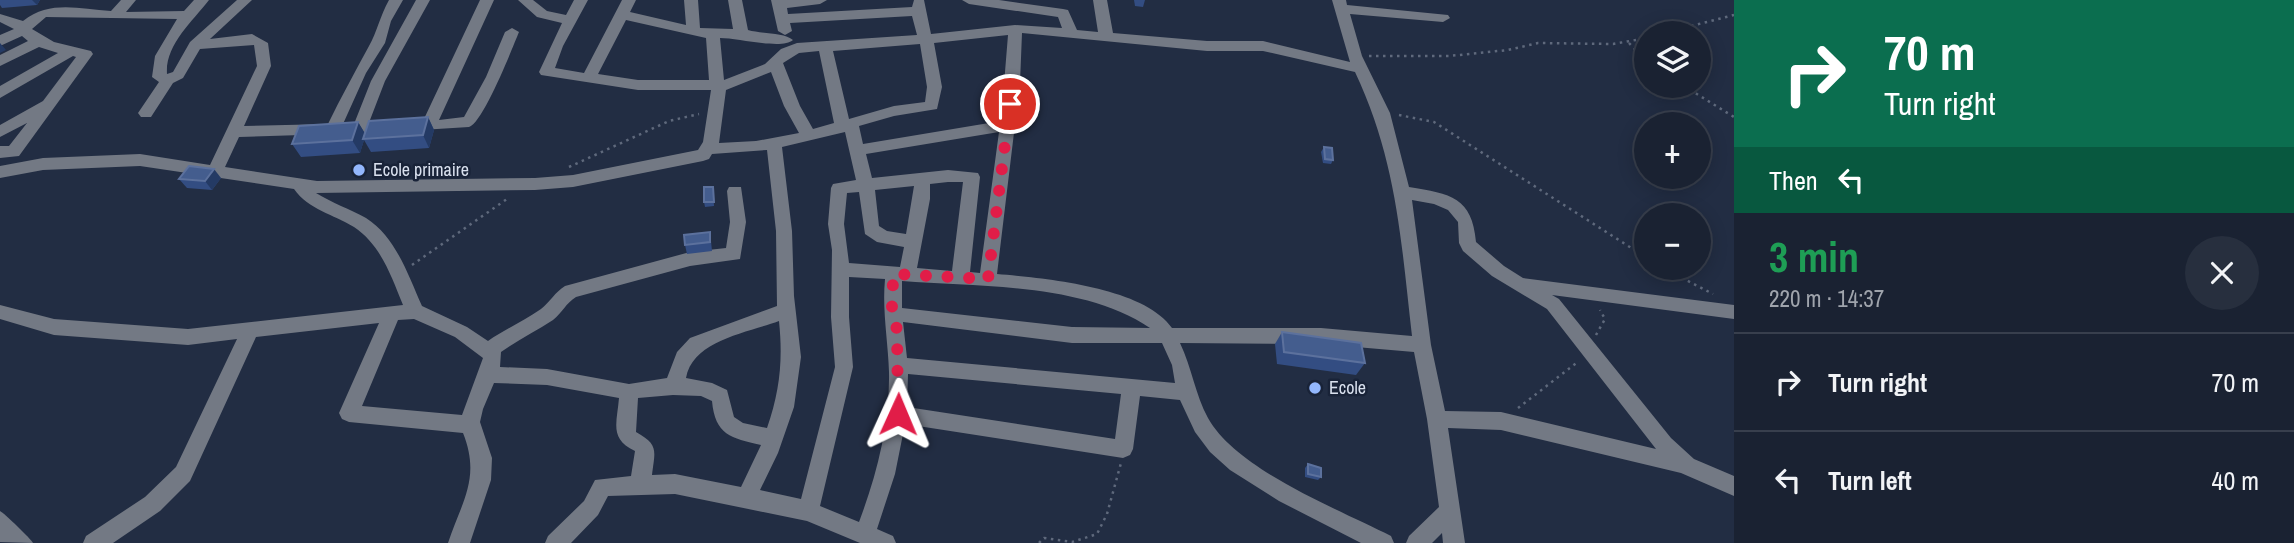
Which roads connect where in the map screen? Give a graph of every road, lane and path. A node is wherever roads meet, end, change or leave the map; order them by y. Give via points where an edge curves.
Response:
1 (129, 0) edge
2 (202, 0) edge
3 (245, 0) edge
4 (396, 0) edge
5 (423, 0) edge
6 (487, 0) edge
7 (581, 0) edge
8 (629, 0) edge
9 (691, 0) edge
10 (736, 0) edge
11 (820, 0) edge
12 (969, 0) edge
13 (1100, 0) edge
14 (527, 1) edge
15 (779, 2) edge
16 (996, 2) edge
17 (1047, 4) edge
18 (1340, 5) edge
19 (919, 6) edge
20 (1396, 7) edge
21 (188, 15) junction
22 (622, 15) junction
23 (1734, 15) edge
24 (114, 16) junction
25 (0, 18) edge
26 (1443, 18) dead end
27 (784, 19) junction
28 (570, 20) junction
29 (1711, 21) edge
30 (24, 28) junction
31 (693, 29) junction
32 (1015, 29) junction
33 (512, 32) dead end
34 (1071, 32) junction
35 (741, 33) junction
36 (713, 34) junction
37 (1106, 35) junction
38 (926, 39) junction
39 (0, 41) edge
40 (39, 41) junction
41 (1634, 42) edge
42 (1629, 43) junction
43 (195, 45) junction
44 (824, 45) junction
45 (1634, 48) edge
46 (71, 51) junction
47 (782, 51) junction
48 (0, 61) edge
49 (1358, 62) junction
50 (589, 78) junction
51 (168, 80) junction
52 (720, 85) junction
53 (0, 93) edge
54 (1703, 98) edge
55 (52, 100) junction
56 (146, 113) dead end
57 (1382, 113) junction
58 (1734, 117) edge
59 (1008, 125) junction
60 (428, 126) junction
61 (847, 126) junction
62 (401, 127) edge
63 (333, 130) junction
64 (0, 132) edge
65 (232, 132) junction
66 (808, 135) junction
67 (774, 145) junction
68 (710, 148) junction
69 (858, 150) junction
70 (0, 152) edge
71 (215, 171) junction
72 (0, 172) edge
73 (922, 180) junction
74 (298, 183) junction
75 (866, 186) junction
76 (734, 191) dead end
77 (1402, 192) junction
78 (912, 242) junction
79 (1634, 250) edge
80 (840, 269) junction
81 (901, 274) junction
82 (960, 279) junction
83 (988, 279) junction
84 (1686, 280) edge
85 (1518, 283) junction
86 (1714, 295) dead end
87 (1597, 306) dead end
88 (787, 310) junction
89 (0, 312) edge
90 (415, 312) junction
91 (1734, 312) edge
92 (392, 314) junction
93 (894, 314) junction
94 (251, 328) junction
95 (1168, 337) junction
96 (1422, 345) junction
97 (1588, 348) junction
98 (489, 351) junction
99 (898, 365) junction
100 (490, 375) junction
101 (675, 387) junction
102 (1131, 387) junction
103 (629, 392) junction
104 (1186, 392) junction
105 (898, 414) junction
106 (1437, 419) junction
107 (1513, 424) junction
108 (470, 425) junction
109 (773, 439) junction
110 (1123, 449) junction
111 (1687, 466) junction
112 (640, 485) junction
113 (1734, 486) edge
114 (747, 500) junction
115 (1450, 510) junction
116 (808, 511) junction
117 (0, 521) edge
118 (875, 539) edge
119 (22, 543) edge
120 (94, 543) edge
121 (459, 543) edge
122 (556, 543) edge
123 (1039, 543) edge
124 (1383, 543) edge
125 (1417, 543) edge
126 (1454, 543) edge

1 - 24 street
2 - 21 street
3 - 43 street
4 - 63 street
5 - 63 street via 378,81 367,129
6 - 60 street
7 - 28 street
8 - 22 street
9 - 31 street
10 - 35 street
11 - 15 street
12 - 16 street
13 - 37 street
14 - 28 street via 542,14
15 - 27 street
16 - 17 street
17 - 34 street via 1064,14
18 - 20 street
18 - 49 street
19 - 27 street
19 - 38 street
20 - 26 street
21 - 24 street
21 - 51 street via 163,54 159,77
22 - 31 street
22 - 50 street
23 - 29 path
24 - 30 street via 51,11
25 - 30 street via 15,19
27 - 47 street
28 - 50 street via 545,71
30 - 39 street
30 - 40 street
31 - 36 street
32 - 34 street
32 - 38 street
32 - 59 street
33 - 60 street via 469,122
34 - 37 street
35 - 36 street
35 - 47 street
36 - 52 street
37 - 49 street via 1207,46 1264,46
38 - 44 street
38 - 61 street via 933,104
40 - 46 street
40 - 48 street
41 - 42 path
42 - 45 path
42 - 49 path via 1558,41 1469,54
43 - 51 street via 178,75
43 - 65 street via 252,39 261,43 264,66
44 - 47 street
44 - 61 street
46 - 53 street
46 - 55 street via 86,54
47 - 52 street via 767,68
47 - 66 street via 792,106
49 - 57 street
50 - 52 street via 648,86
51 - 56 street
52 - 68 street
54 - 58 path
55 - 64 street
55 - 70 street via 13,152
57 - 77 street
57 - 79 path via 1434,122
59 - 69 street
59 - 83 street
60 - 62 street
61 - 66 street
61 - 69 street
63 - 65 street
65 - 71 street
66 - 67 street
67 - 68 street
67 - 88 street
68 - 74 street via 696,158 573,181 350,188
69 - 75 street
71 - 72 street via 139,160 43,163
71 - 74 street
73 - 75 street
73 - 78 street
73 - 82 street via 974,178
74 - 90 street via 304,195 343,213 380,239 400,272
75 - 78 street via 871,229 883,237
75 - 80 street via 838,190
76 - 98 street via 738,222 734,254 690,260 570,291 550,313
77 - 85 street via 1452,204 1467,222 1469,246
77 - 96 street
78 - 81 street
80 - 81 street
80 - 116 street via 843,375
81 - 82 street
81 - 93 street via 891,297
82 - 83 street
83 - 95 street via 1071,290 1118,302 1149,316
84 - 86 path
85 - 91 street
85 - 97 street via 1553,304
87 - 97 path via 1605,319
88 - 101 street via 697,344 678,363
88 - 109 street via 790,382
89 - 94 street via 54,327 171,337
90 - 92 street
90 - 98 street via 461,332
92 - 94 street
92 - 108 street via 349,413
93 - 95 street via 1072,335
93 - 99 street
94 - 120 street via 183,474 147,510
95 - 96 street via 1321,336
95 - 104 street via 1181,365
96 - 106 street
97 - 107 path via 1577,363 1519,405
97 - 111 street
98 - 100 street via 493,358
99 - 102 street
99 - 105 street
100 - 103 street via 547,377
100 - 108 street
101 - 103 street
101 - 109 street via 717,393 727,423
102 - 104 street
102 - 110 street
103 - 112 street via 626,434 645,449
104 - 124 street via 1202,426 1237,463 1286,494
105 - 110 street
105 - 118 street
106 - 107 street
106 - 115 street
107 - 111 street
108 - 121 street via 482,465
109 - 114 street
110 - 123 path via 1107,514 1097,534 1072,542 1044,538
111 - 113 street
112 - 114 street via 675,484
112 - 122 street via 601,488 590,508
114 - 116 street
115 - 125 street
115 - 126 street
116 - 118 street
117 - 119 street via 7,534

